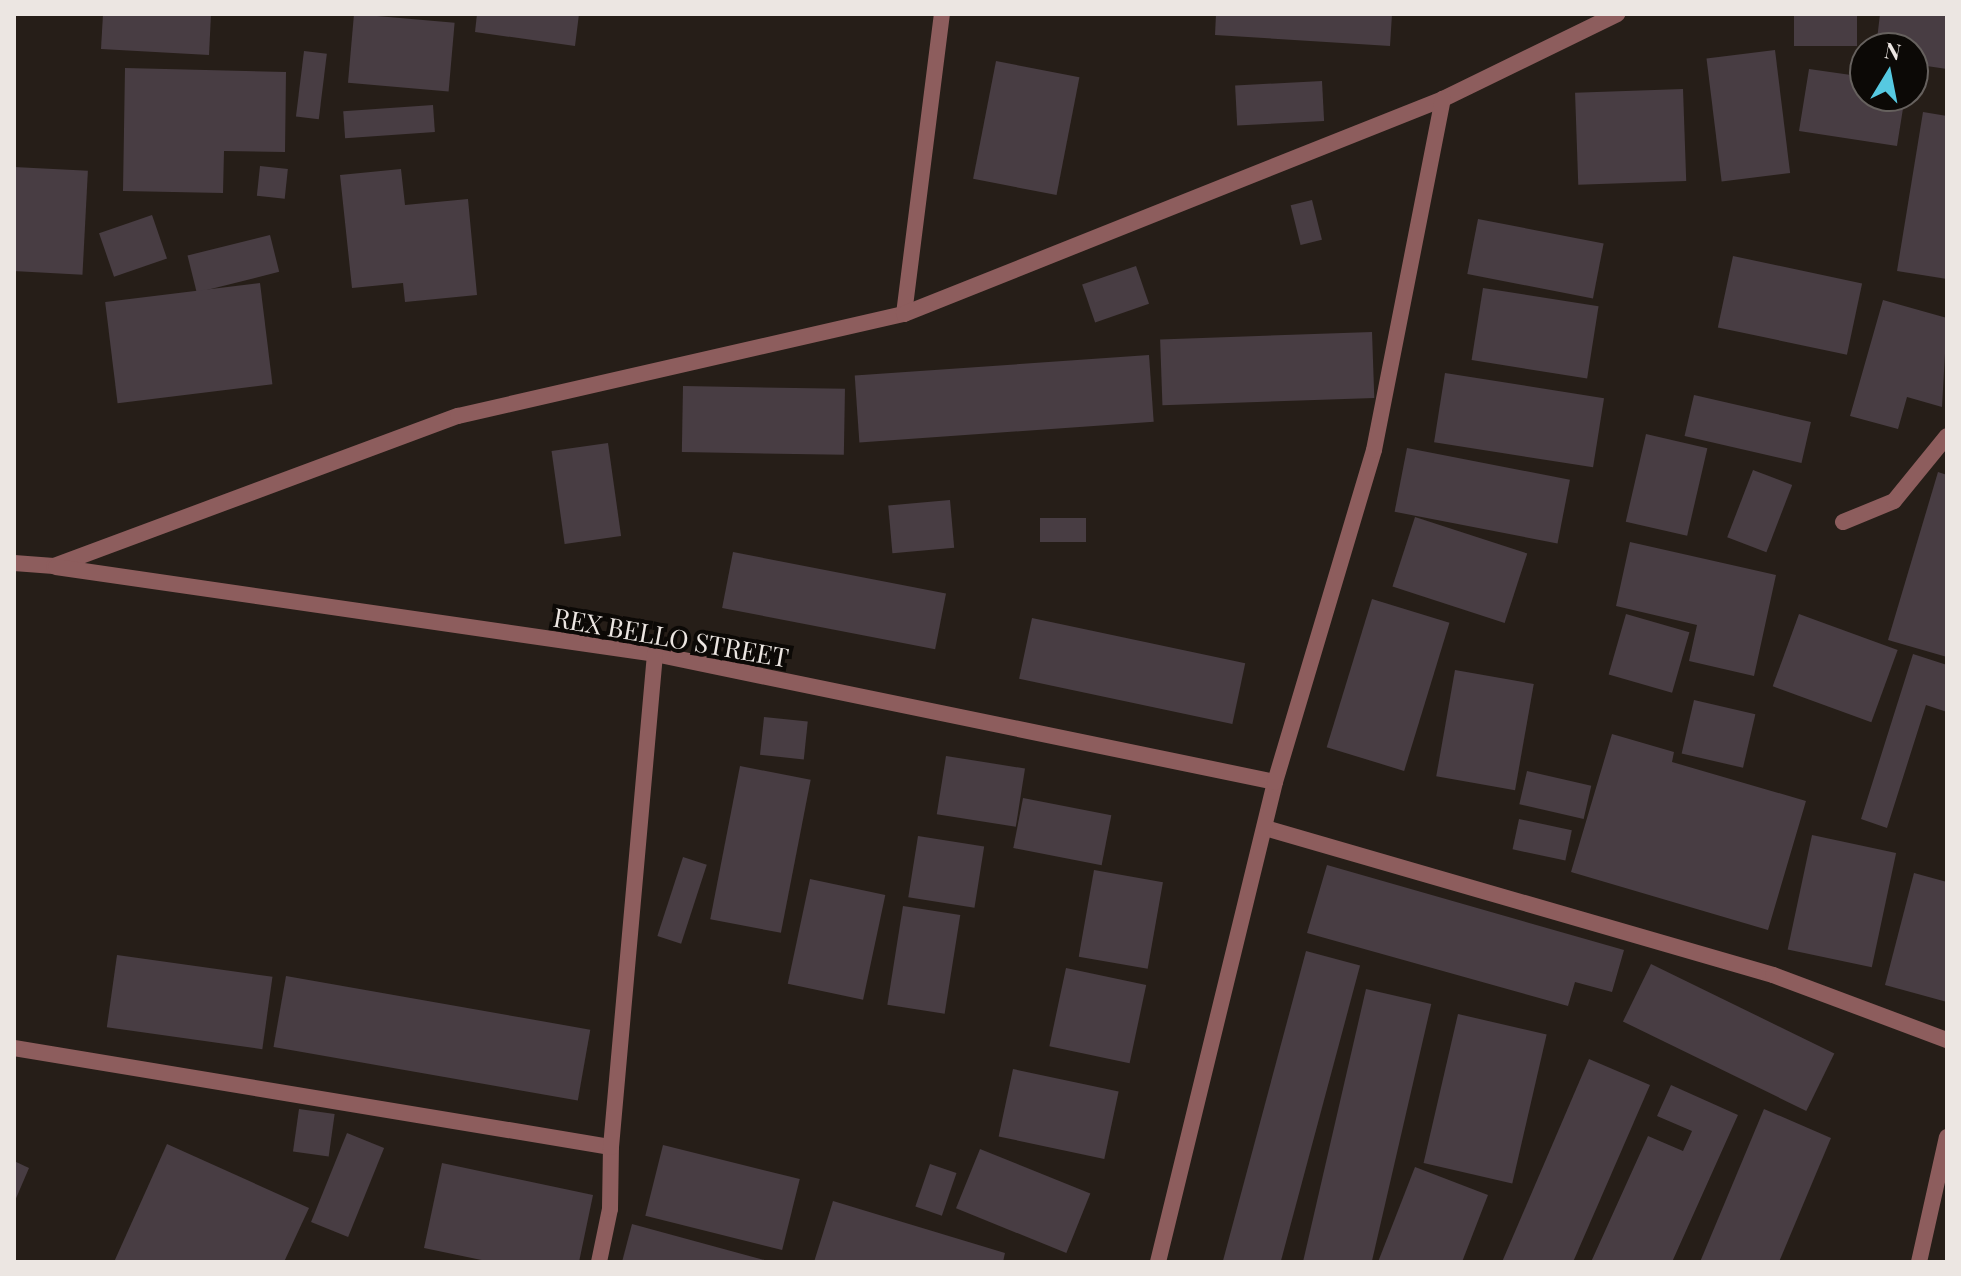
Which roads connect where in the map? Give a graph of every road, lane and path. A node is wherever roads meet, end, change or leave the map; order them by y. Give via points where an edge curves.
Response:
1 (942, 14) edge
2 (1617, 14) edge
3 (1443, 99) junction
4 (904, 314) junction
5 (1947, 436) edge
6 (1843, 522) dead end
7 (14, 563) edge
8 (54, 566) junction
9 (655, 654) junction
10 (1275, 782) junction
11 (1265, 828) junction
12 (1947, 1040) edge
13 (14, 1048) edge
14 (1947, 1137) edge
15 (611, 1147) junction
16 (599, 1262) edge
17 (1158, 1262) edge
18 (1919, 1262) edge

1 - 4 street
2 - 3 street
3 - 4 street
3 - 10 street via 1374,450
4 - 8 street via 458,416
5 - 6 street via 1894,501
7 - 8 street, REX BELLO STREET
8 - 9 street, REX BELLO STREET
9 - 10 street, REX BELLO STREET
9 - 15 street
10 - 11 street
11 - 12 street via 1773,975
11 - 17 street
13 - 15 street
14 - 18 street
15 - 16 street via 610,1209

